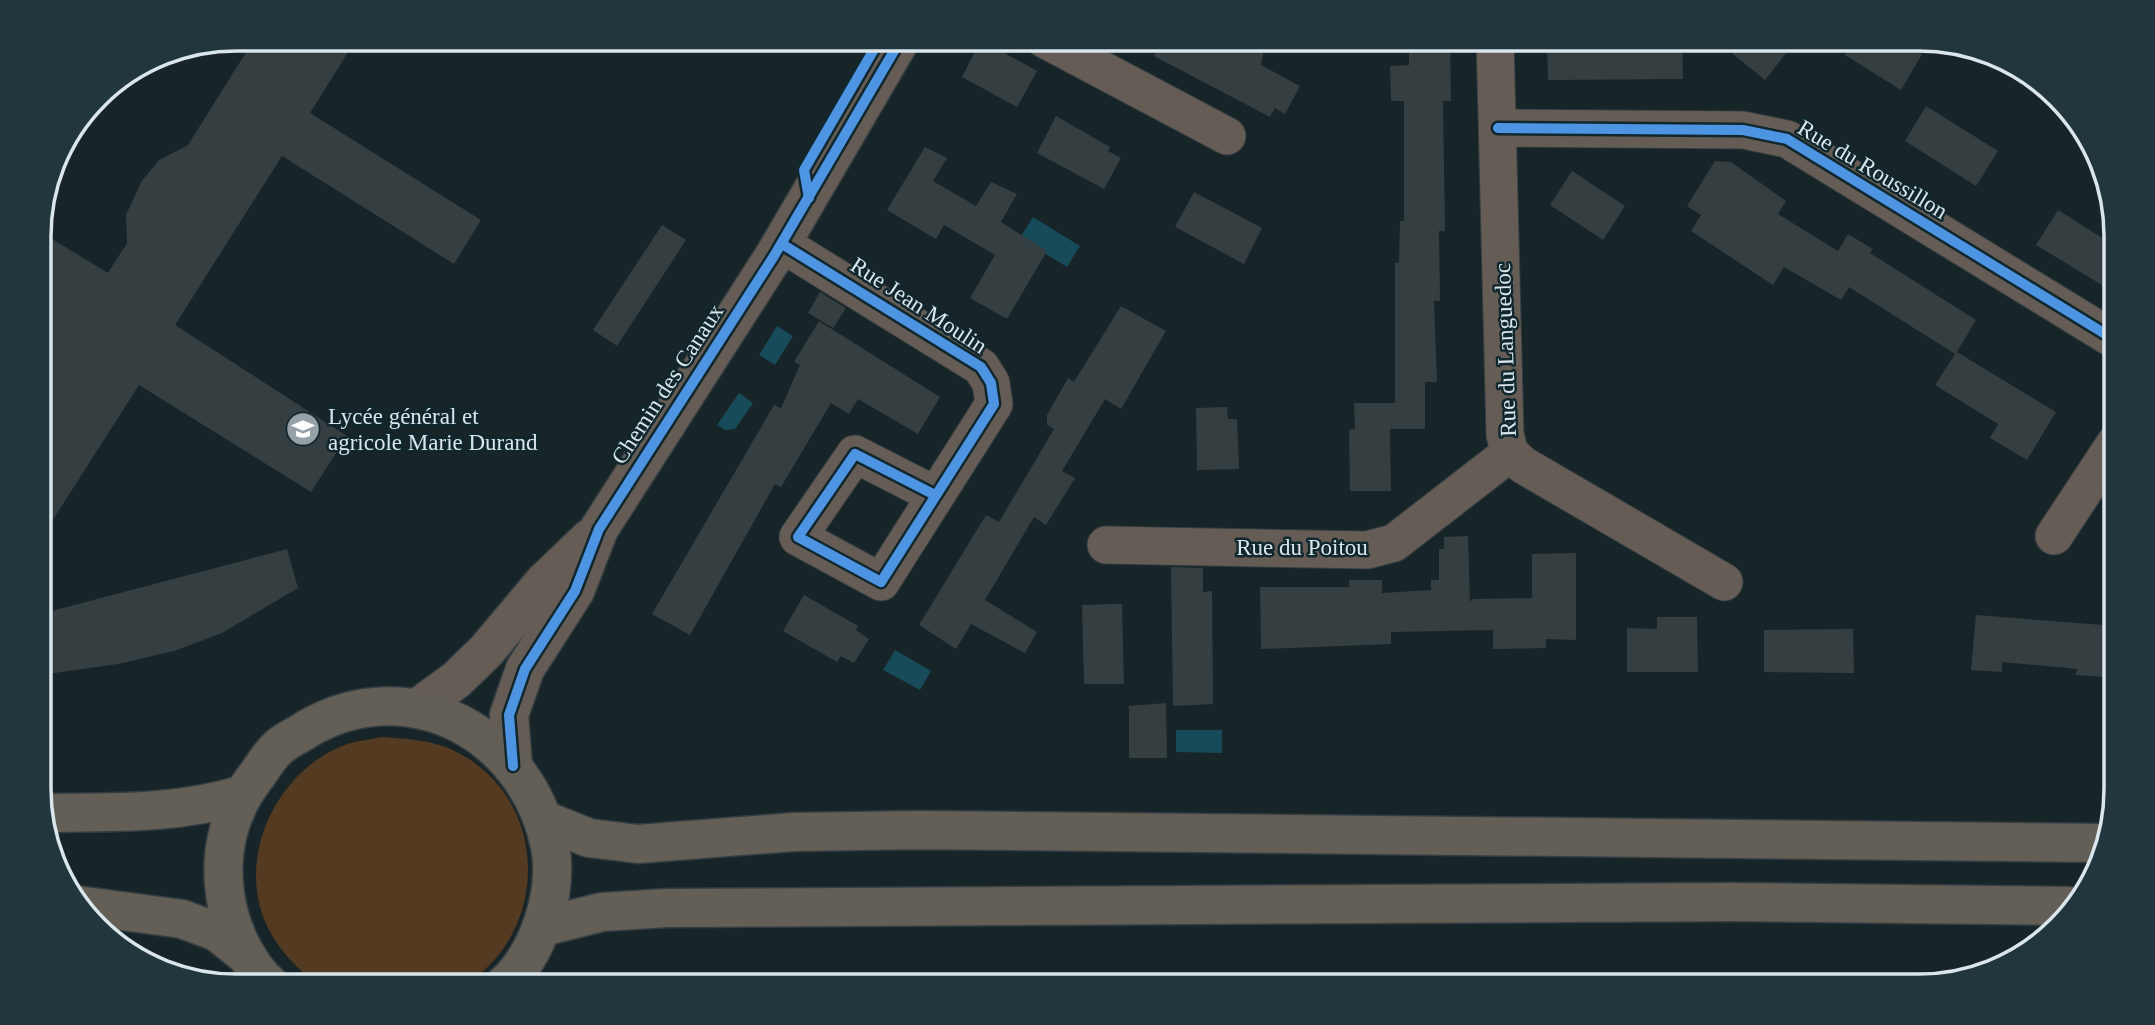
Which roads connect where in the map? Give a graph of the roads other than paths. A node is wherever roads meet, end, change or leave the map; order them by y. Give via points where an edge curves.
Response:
1 (893, 51) edge
2 (1068, 51) edge
3 (1496, 51) edge
4 (1498, 128) junction
5 (1227, 136) dead end
6 (782, 244) junction
7 (2104, 333) edge
8 (1510, 453) junction
9 (2104, 460) edge
10 (935, 495) dead end
11 (599, 529) junction
12 (2054, 536) dead end
13 (1105, 545) dead end
14 (1724, 582) dead end
15 (416, 709) junction
16 (513, 766) junction
17 (241, 795) junction
18 (52, 813) edge
19 (544, 820) junction
20 (2096, 843) edge
21 (2063, 905) edge
22 (94, 907) edge
23 (542, 927) junction
24 (247, 956) junction
25 (261, 974) edge
26 (513, 974) edge

1 - 6 street, Chemin des Canaux
2 - 5 street
3 - 4 street, Rue du Languedoc
4 - 7 street, Rue du Roussillon via 1743,130 1787,139
4 - 8 street, Rue du Languedoc via 1505,435
6 - 10 street, Rue Jean Moulin via 981,367 991,383 994,404
6 - 11 street, Chemin des Canaux
8 - 13 street, Rue du Poitou via 1394,543 1367,550
8 - 14 street, Rue du Languedoc via 1523,465
9 - 12 street
11 - 15 street, Chemin des Canaux via 544,582 476,661
11 - 16 street, Chemin des Canaux via 575,591 525,669 509,715
15 - 16 main road via 470,728
15 - 17 main road via 378,706 331,716 279,746
16 - 19 main road via 529,786
17 - 18 main road via 205,806 147,812
17 - 24 main road via 226,835 222,874 227,910
19 - 20 main road via 589,838 638,844 794,832 920,830
19 - 23 main road via 551,853
21 - 23 main road via 1720,902 667,908 602,912
22 - 24 main road via 182,919 217,932
23 - 26 main road via 530,953
24 - 25 main road

